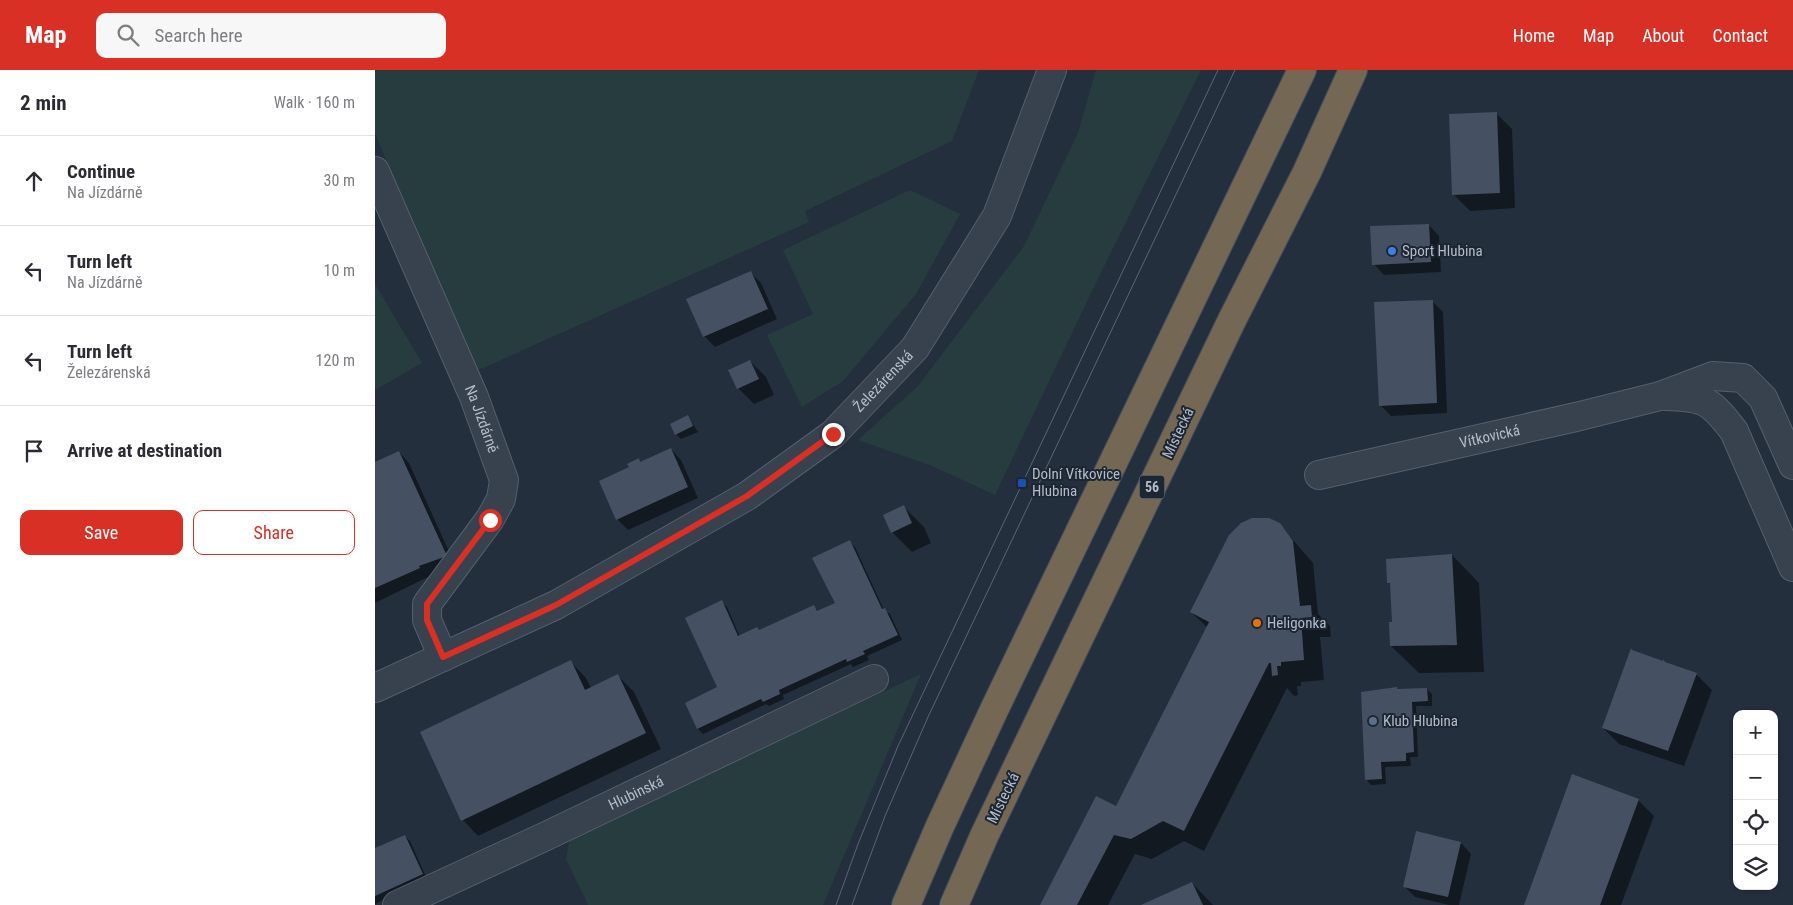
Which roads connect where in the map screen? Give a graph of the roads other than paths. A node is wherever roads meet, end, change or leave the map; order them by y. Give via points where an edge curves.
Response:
1 (1052, 70) edge
2 (1302, 70) edge
3 (1353, 70) edge
4 (375, 171) edge
5 (1660, 396) junction
6 (1793, 465) edge
7 (1319, 475) dead end
8 (1793, 567) edge
9 (443, 657) junction
10 (874, 679) dead end
11 (375, 688) edge
12 (397, 905) edge
13 (906, 905) edge
14 (954, 905) edge

1 - 9 street, Železárenská via 997,216 915,348 833,434 730,506 556,605
2 - 13 highway via 994,710
3 - 14 highway, Místecká / 56 via 1307,172 1232,320 985,834
4 - 9 street, Na Jízdárně via 474,397 504,480 501,499 490,520 427,604 427,620
5 - 6 street, Vítkovická via 1713,376 1743,378 1763,398
5 - 7 street, Vítkovická
5 - 8 street, Vítkovická via 1697,397 1719,412 1734,431
9 - 11 street, Železárenská
10 - 12 street, Hlubinská

